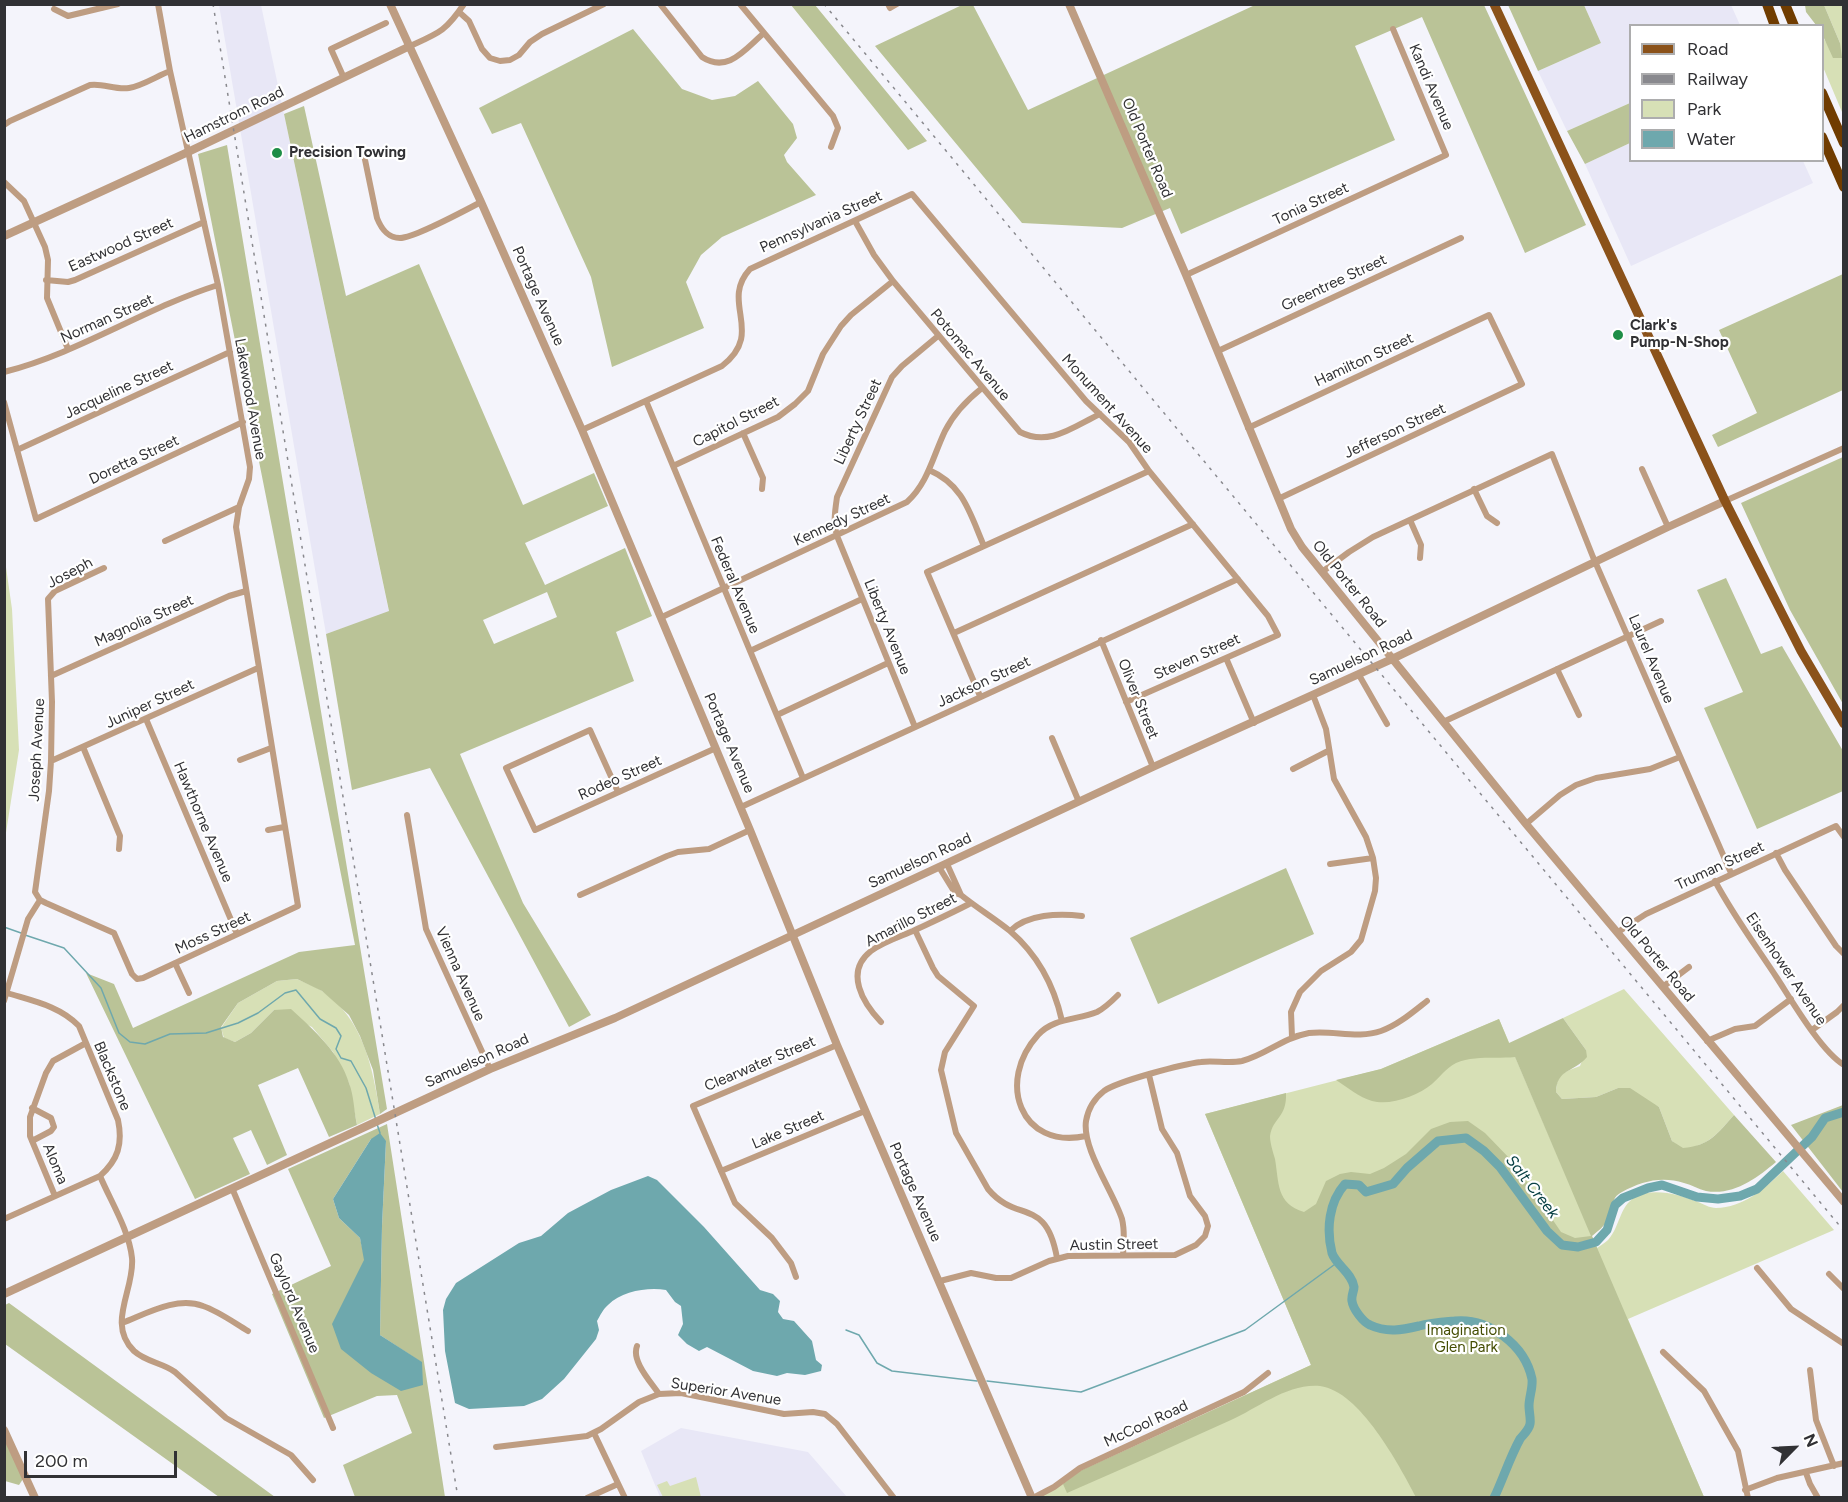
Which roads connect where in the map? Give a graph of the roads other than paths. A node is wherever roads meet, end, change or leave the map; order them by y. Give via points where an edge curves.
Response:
1 (118, 4) edge
2 (158, 4) edge
3 (390, 4) edge
4 (464, 4) edge
5 (603, 4) edge
6 (660, 4) edge
7 (741, 4) edge
8 (897, 4) edge
9 (1069, 4) edge
10 (1494, 4) edge
11 (1767, 4) edge
12 (1785, 4) edge
13 (889, 6) edge
14 (54, 9) dead end
15 (459, 12) junction
16 (386, 23) dead end
17 (1774, 24) edge
18 (1793, 24) edge
19 (1393, 29) dead end
20 (764, 33) junction
21 (410, 46) junction
22 (170, 71) junction
23 (344, 78) junction
24 (1824, 98) edge
25 (4, 125) edge
26 (1824, 142) edge
27 (1844, 143) edge
28 (831, 147) dead end
29 (363, 150) dead end
30 (188, 152) junction
31 (1446, 155) joint
32 (4, 182) edge
33 (1844, 187) edge
34 (912, 194) joint
35 (481, 202) junction
36 (855, 221) junction
37 (204, 222) junction
38 (34, 223) junction
39 (4, 236) edge
40 (1461, 238) dead end
41 (1186, 275) junction
42 (46, 280) junction
43 (893, 281) junction
44 (218, 285) junction
45 (938, 336) junction
46 (68, 349) junction
47 (1218, 351) junction
48 (230, 352) junction
49 (4, 372) edge
50 (1522, 384) joint
51 (982, 388) junction
52 (646, 401) junction
53 (4, 402) edge
54 (1100, 414) junction
55 (243, 422) junction
56 (1248, 428) junction
57 (582, 430) junction
58 (743, 433) junction
59 (1844, 448) edge
60 (17, 450) junction
61 (673, 466) junction
62 (1642, 469) dead end
63 (929, 470) junction
64 (1149, 471) junction
65 (762, 489) dead end
66 (1474, 489) junction
67 (1278, 499) junction
68 (1725, 501) junction
69 (239, 507) junction
70 (1410, 520) junction
71 (1497, 523) dead end
72 (1193, 524) junction
73 (1668, 527) junction
74 (837, 536) junction
75 (165, 541) dead end
76 (984, 546) junction
77 (1420, 558) dead end
78 (1596, 562) junction
79 (104, 568) dead end
80 (1323, 572) junction
81 (1238, 579) junction
82 (724, 588) junction
83 (246, 591) junction
84 (48, 599) joint
85 (862, 599) junction
86 (662, 617) junction
87 (1661, 621) dead end
88 (954, 633) junction
89 (1278, 635) joint
90 (1629, 636) junction
91 (1101, 640) junction
92 (750, 651) junction
93 (1226, 658) junction
94 (1392, 659) junction
95 (888, 663) junction
96 (258, 668) junction
97 (1557, 669) junction
98 (1359, 675) junction
99 (51, 676) junction
100 (1314, 695) junction
101 (980, 696) junction
102 (1126, 702) junction
103 (777, 715) junction
104 (1579, 716) dead end
105 (146, 719) junction
106 (1443, 722) junction
107 (1254, 723) junction
108 (1387, 724) dead end
109 (1844, 724) edge
110 (915, 727) junction
111 (1052, 738) dead end
112 (83, 747) junction
113 (271, 748) junction
114 (716, 748) junction
115 (1328, 751) junction
116 (1680, 757) junction
117 (240, 760) dead end
118 (51, 761) junction
119 (1153, 767) junction
120 (1293, 769) dead end
121 (803, 778) junction
122 (618, 792) junction
123 (1079, 802) junction
124 (741, 807) junction
125 (407, 815) dead end
126 (1526, 824) junction
127 (284, 827) junction
128 (268, 830) dead end
129 (750, 830) junction
130 (1844, 837) edge
131 (119, 849) dead end
132 (1776, 853) junction
133 (1373, 858) junction
134 (947, 864) junction
135 (1330, 864) dead end
136 (939, 867) junction
137 (1731, 873) junction
138 (1715, 881) junction
139 (580, 895) dead end
140 (961, 895) junction
141 (40, 900) junction
142 (971, 903) junction
143 (298, 906) joint
144 (1082, 916) dead end
145 (915, 930) junction
146 (1010, 931) junction
147 (1618, 932) junction
148 (237, 934) junction
149 (792, 936) junction
150 (1844, 954) edge
151 (175, 963) junction
152 (1689, 967) dead end
153 (1664, 986) junction
154 (8, 993) junction
155 (189, 993) dead end
156 (1118, 995) dead end
157 (1791, 999) junction
158 (4, 1000) edge
159 (1427, 1002) dead end
160 (1844, 1005) edge
161 (1062, 1021) junction
162 (881, 1022) dead end
163 (1812, 1030) junction
164 (1292, 1037) junction
165 (1707, 1041) junction
166 (86, 1043) junction
167 (837, 1045) junction
168 (1844, 1065) edge
169 (490, 1069) junction
170 (1149, 1075) junction
171 (32, 1108) junction
172 (865, 1111) junction
173 (1086, 1136) junction
174 (32, 1141) junction
175 (721, 1172) junction
176 (100, 1176) junction
177 (232, 1188) junction
178 (55, 1196) junction
179 (1844, 1202) edge
180 (4, 1219) edge
181 (127, 1238) junction
182 (1123, 1256) junction
183 (1057, 1258) junction
184 (1757, 1268) dead end
185 (1829, 1274) dead end
186 (796, 1277) dead end
187 (940, 1281) junction
188 (1844, 1289) edge
189 (4, 1294) edge
190 (122, 1323) junction
191 (248, 1331) dead end
192 (1844, 1344) edge
193 (637, 1346) dead end
194 (1663, 1352) dead end
195 (1810, 1370) dead end
196 (1268, 1373) dead end
197 (659, 1394) junction
198 (333, 1428) dead end
199 (4, 1430) edge
200 (594, 1433) junction
201 (496, 1447) dead end
202 (1844, 1463) edge
203 (1834, 1466) junction
204 (1806, 1473) junction
205 (313, 1480) dead end
206 (618, 1484) junction
207 (1746, 1490) junction
208 (35, 1497) edge
209 (587, 1497) edge
210 (625, 1497) edge
211 (894, 1497) edge
212 (1033, 1497) edge
213 (1748, 1497) edge
214 (1818, 1497) edge

1 - 14 street via 68,16
2 - 22 street, Lakewood Avenue
3 - 21 street, Portage Avenue
4 - 15 street, Hamstrom Road
5 - 15 street via 542,34 519,55 500,62 482,49 469,21
6 - 20 street via 702,57 711,62 730,61
7 - 20 street
8 - 13 street
9 - 41 street, Old Porter Road
10 - 68 main road
11 - 17 highway
12 - 18 highway
15 - 21 street, Hamstrom Road via 437,34
16 - 23 street via 331,49
19 - 31 street, Kandi Avenue
20 - 28 street via 836,122
21 - 23 street, Hamstrom Road
21 - 35 street, Portage Avenue
22 - 25 street via 130,88 90,85
22 - 30 street, Lakewood Avenue
23 - 30 street, Hamstrom Road
24 - 27 highway
26 - 33 highway
29 - 35 street via 377,218 393,237 408,236
30 - 37 street, Lakewood Avenue
30 - 38 street, Hamstrom Road
31 - 41 street, Tonia Street
32 - 38 street via 24,201
34 - 36 street, Pennsylvania Street
34 - 54 street, Monument Avenue
35 - 57 street, Portage Avenue
36 - 43 street, Potomac Avenue
36 - 52 street, Pennsylvania Street via 750,269 739,285 743,331 734,358
37 - 42 street, Eastwood Street via 75,280
37 - 44 street, Lakewood Avenue
38 - 39 street, Hamstrom Road
38 - 42 street via 47,254
40 - 47 street, Greentree Street
41 - 47 street, Old Porter Road
42 - 46 street via 49,306
43 - 45 street, Potomac Avenue
43 - 58 street, Capitol Street via 841,326 803,398 778,417
44 - 46 street, Norman Street
44 - 48 street, Lakewood Avenue
45 - 51 street, Potomac Avenue
45 - 74 street, Liberty Street via 892,377 837,497
46 - 49 street, Norman Street
47 - 56 street, Old Porter Road
48 - 55 street, Lakewood Avenue
48 - 60 street, Jacqueline Street
50 - 56 street, Hamilton Street via 1490,315
50 - 67 street, Jefferson Street
51 - 54 street, Potomac Avenue via 1020,432 1031,438 1046,439
51 - 63 street, Kennedy Street via 957,412
52 - 57 street, Pennsylvania Street
52 - 61 street, Federal Avenue
53 - 60 street
54 - 64 street, Monument Avenue via 1129,442
55 - 60 street, Doretta Street via 36,519
55 - 69 street, Lakewood Avenue via 250,467
56 - 67 street, Old Porter Road
57 - 86 street, Portage Avenue
58 - 61 street, Capitol Street
58 - 65 street via 763,478
59 - 68 street, Samuelson Road
61 - 82 street, Federal Avenue
62 - 73 street
63 - 74 street, Kennedy Street via 907,502
63 - 76 street via 953,484
64 - 72 street, Monument Avenue
64 - 76 street
66 - 70 street
66 - 71 street via 1487,516
66 - 78 street, Laurel Avenue via 1552,454
67 - 80 street, Old Porter Road via 1302,547
68 - 73 street, Samuelson Road
68 - 109 main road via 1801,651
69 - 75 street
69 - 83 street, Lakewood Avenue via 236,527
70 - 77 street via 1421,545
70 - 80 street via 1359,545
72 - 81 street, Monument Avenue
72 - 88 street
73 - 78 street, Samuelson Road
74 - 82 street, Kennedy Street
74 - 85 street, Liberty Avenue
76 - 88 street via 927,572
78 - 90 street, Laurel Avenue
78 - 94 street, Samuelson Road
79 - 84 street, Joseph via 55,591
80 - 94 street, Old Porter Road
81 - 89 street, Monument Avenue
81 - 91 street, Jackson Street
82 - 86 street, Kennedy Street
82 - 92 street, Federal Avenue
83 - 96 street, Lakewood Avenue
83 - 99 street, Magnolia Street
84 - 99 street, Joseph Avenue
85 - 92 street
85 - 95 street, Liberty Avenue
86 - 114 street, Portage Avenue
87 - 90 street
88 - 101 street
89 - 93 street, Steven Street
90 - 97 street
90 - 116 street, Laurel Avenue
91 - 101 street, Jackson Street
91 - 102 street, Oliver Street
92 - 103 street, Federal Avenue
93 - 102 street, Steven Street
93 - 107 street
94 - 98 street, Samuelson Road
94 - 106 street, Old Porter Road
95 - 103 street
95 - 110 street, Liberty Avenue
96 - 105 street, Juniper Street
96 - 113 street, Lakewood Avenue
97 - 104 street
97 - 106 street
98 - 100 street, Samuelson Road
98 - 108 street
99 - 118 street, Joseph Avenue
100 - 107 street, Samuelson Road
100 - 115 street via 1326,729
101 - 110 street, Jackson Street
102 - 119 street, Oliver Street
103 - 121 street, Federal Avenue
105 - 112 street, Juniper Street
105 - 148 street, Hawthorne Avenue
106 - 126 street, Old Porter Road
107 - 119 street, Samuelson Road
110 - 121 street, Jackson Street
111 - 123 street
112 - 118 street, Juniper Street
112 - 131 street via 120,836
113 - 117 street
113 - 127 street, Lakewood Avenue
114 - 122 street, Rodeo Street
114 - 124 street, Portage Avenue
115 - 120 street
115 - 133 street via 1334,779 1360,824
116 - 126 street via 1650,768 1587,781 1560,795
116 - 137 street, Laurel Avenue
118 - 141 street, Joseph Avenue via 35,886
119 - 123 street, Samuelson Road
121 - 124 street, Jackson Street
122 - 122 street, Rodeo Street via 590,730 507,768 534,830
123 - 134 street, Samuelson Road
124 - 129 street, Portage Avenue
125 - 169 street, Vienna Avenue via 426,929
126 - 147 street, Old Porter Road
127 - 128 street
127 - 143 street, Lakewood Avenue
129 - 139 street via 709,849 667,856
129 - 149 street, Portage Avenue
130 - 132 street, Truman Street via 1836,826
132 - 137 street, Truman Street
132 - 150 street
133 - 135 street
133 - 164 street via 1375,891 1361,940 1352,952 1322,971 1300,992 1292,1012
134 - 136 street, Samuelson Road
134 - 140 street
136 - 140 street via 955,893
136 - 149 street, Samuelson Road
137 - 138 street, Truman Street
138 - 147 street, Truman Street via 1639,917
138 - 157 street, Eisenhower Avenue
140 - 142 street
141 - 151 street, Moss Street via 114,933 137,979
141 - 154 street via 28,919
142 - 145 street, Amarillo Street
142 - 146 street
143 - 148 street, Moss Street
144 - 146 street via 1061,914 1031,920
145 - 162 street, Amarillo Street via 878,947 864,958 857,973 859,991
145 - 183 street via 938,976 974,1006 942,1061 942,1080 956,1133 993,1196 1037,1217 1049,1229
146 - 161 street via 1045,972
147 - 153 street, Old Porter Road
148 - 151 street, Moss Street
149 - 167 street, Portage Avenue
149 - 169 street, Samuelson Road
151 - 155 street
152 - 153 street
153 - 165 street, Old Porter Road
154 - 158 street
154 - 166 street, Blackstone via 69,1016 79,1026
156 - 161 street via 1094,1013
157 - 163 street, Eisenhower Avenue
157 - 165 street via 1755,1026 1734,1029
159 - 164 street via 1391,1026 1372,1033 1327,1031
160 - 163 street
161 - 173 street via 1045,1029 1031,1045 1017,1076 1016,1092 1024,1113 1045,1132 1066,1138
163 - 168 street, Eisenhower Avenue
164 - 170 street via 1239,1062 1200,1062
165 - 179 street, Old Porter Road
166 - 171 street, Aloma via 53,1061
166 - 176 street, Blackstone via 121,1134 117,1156
167 - 172 street, Portage Avenue
167 - 175 street, Clearwater Street via 693,1106
169 - 177 street, Samuelson Road
170 - 173 street via 1112,1086 1099,1095 1088,1113
170 - 182 street, Austin Street via 1162,1129 1177,1153 1190,1196 1205,1216 1208,1231 1201,1241 1182,1253
171 - 174 street, Aloma
171 - 174 street, Aloma via 51,1118 54,1126
172 - 175 street, Lake Street
172 - 187 street, Portage Avenue
173 - 182 street via 1122,1221
174 - 178 street, Aloma
175 - 186 street via 735,1203 772,1238 791,1263
176 - 178 street, Blackstone
176 - 181 street
177 - 181 street, Samuelson Road
177 - 198 street, Gaylord Avenue
178 - 180 street, Blackstone
181 - 189 street, Samuelson Road
181 - 190 street via 132,1267
182 - 183 street, Austin Street
183 - 187 street, Austin Street via 1011,1278 971,1273
184 - 192 street via 1791,1309
185 - 188 street
187 - 212 street, Portage Avenue
190 - 191 street via 188,1303 210,1309
190 - 205 street via 125,1338 134,1351 169,1367 226,1418 291,1455
193 - 197 street via 637,1360
194 - 207 street via 1704,1391 1724,1422 1738,1451
195 - 203 street via 1816,1420
196 - 212 street, McCool Road via 1244,1392 1090,1463
197 - 200 street via 630,1407
197 - 211 street, Superior Avenue via 681,1394 783,1414 825,1414
199 - 208 street
200 - 201 street
200 - 206 street
202 - 203 street
203 - 204 street
204 - 207 street via 1777,1478
204 - 214 street
206 - 209 street
206 - 210 street
207 - 213 street

